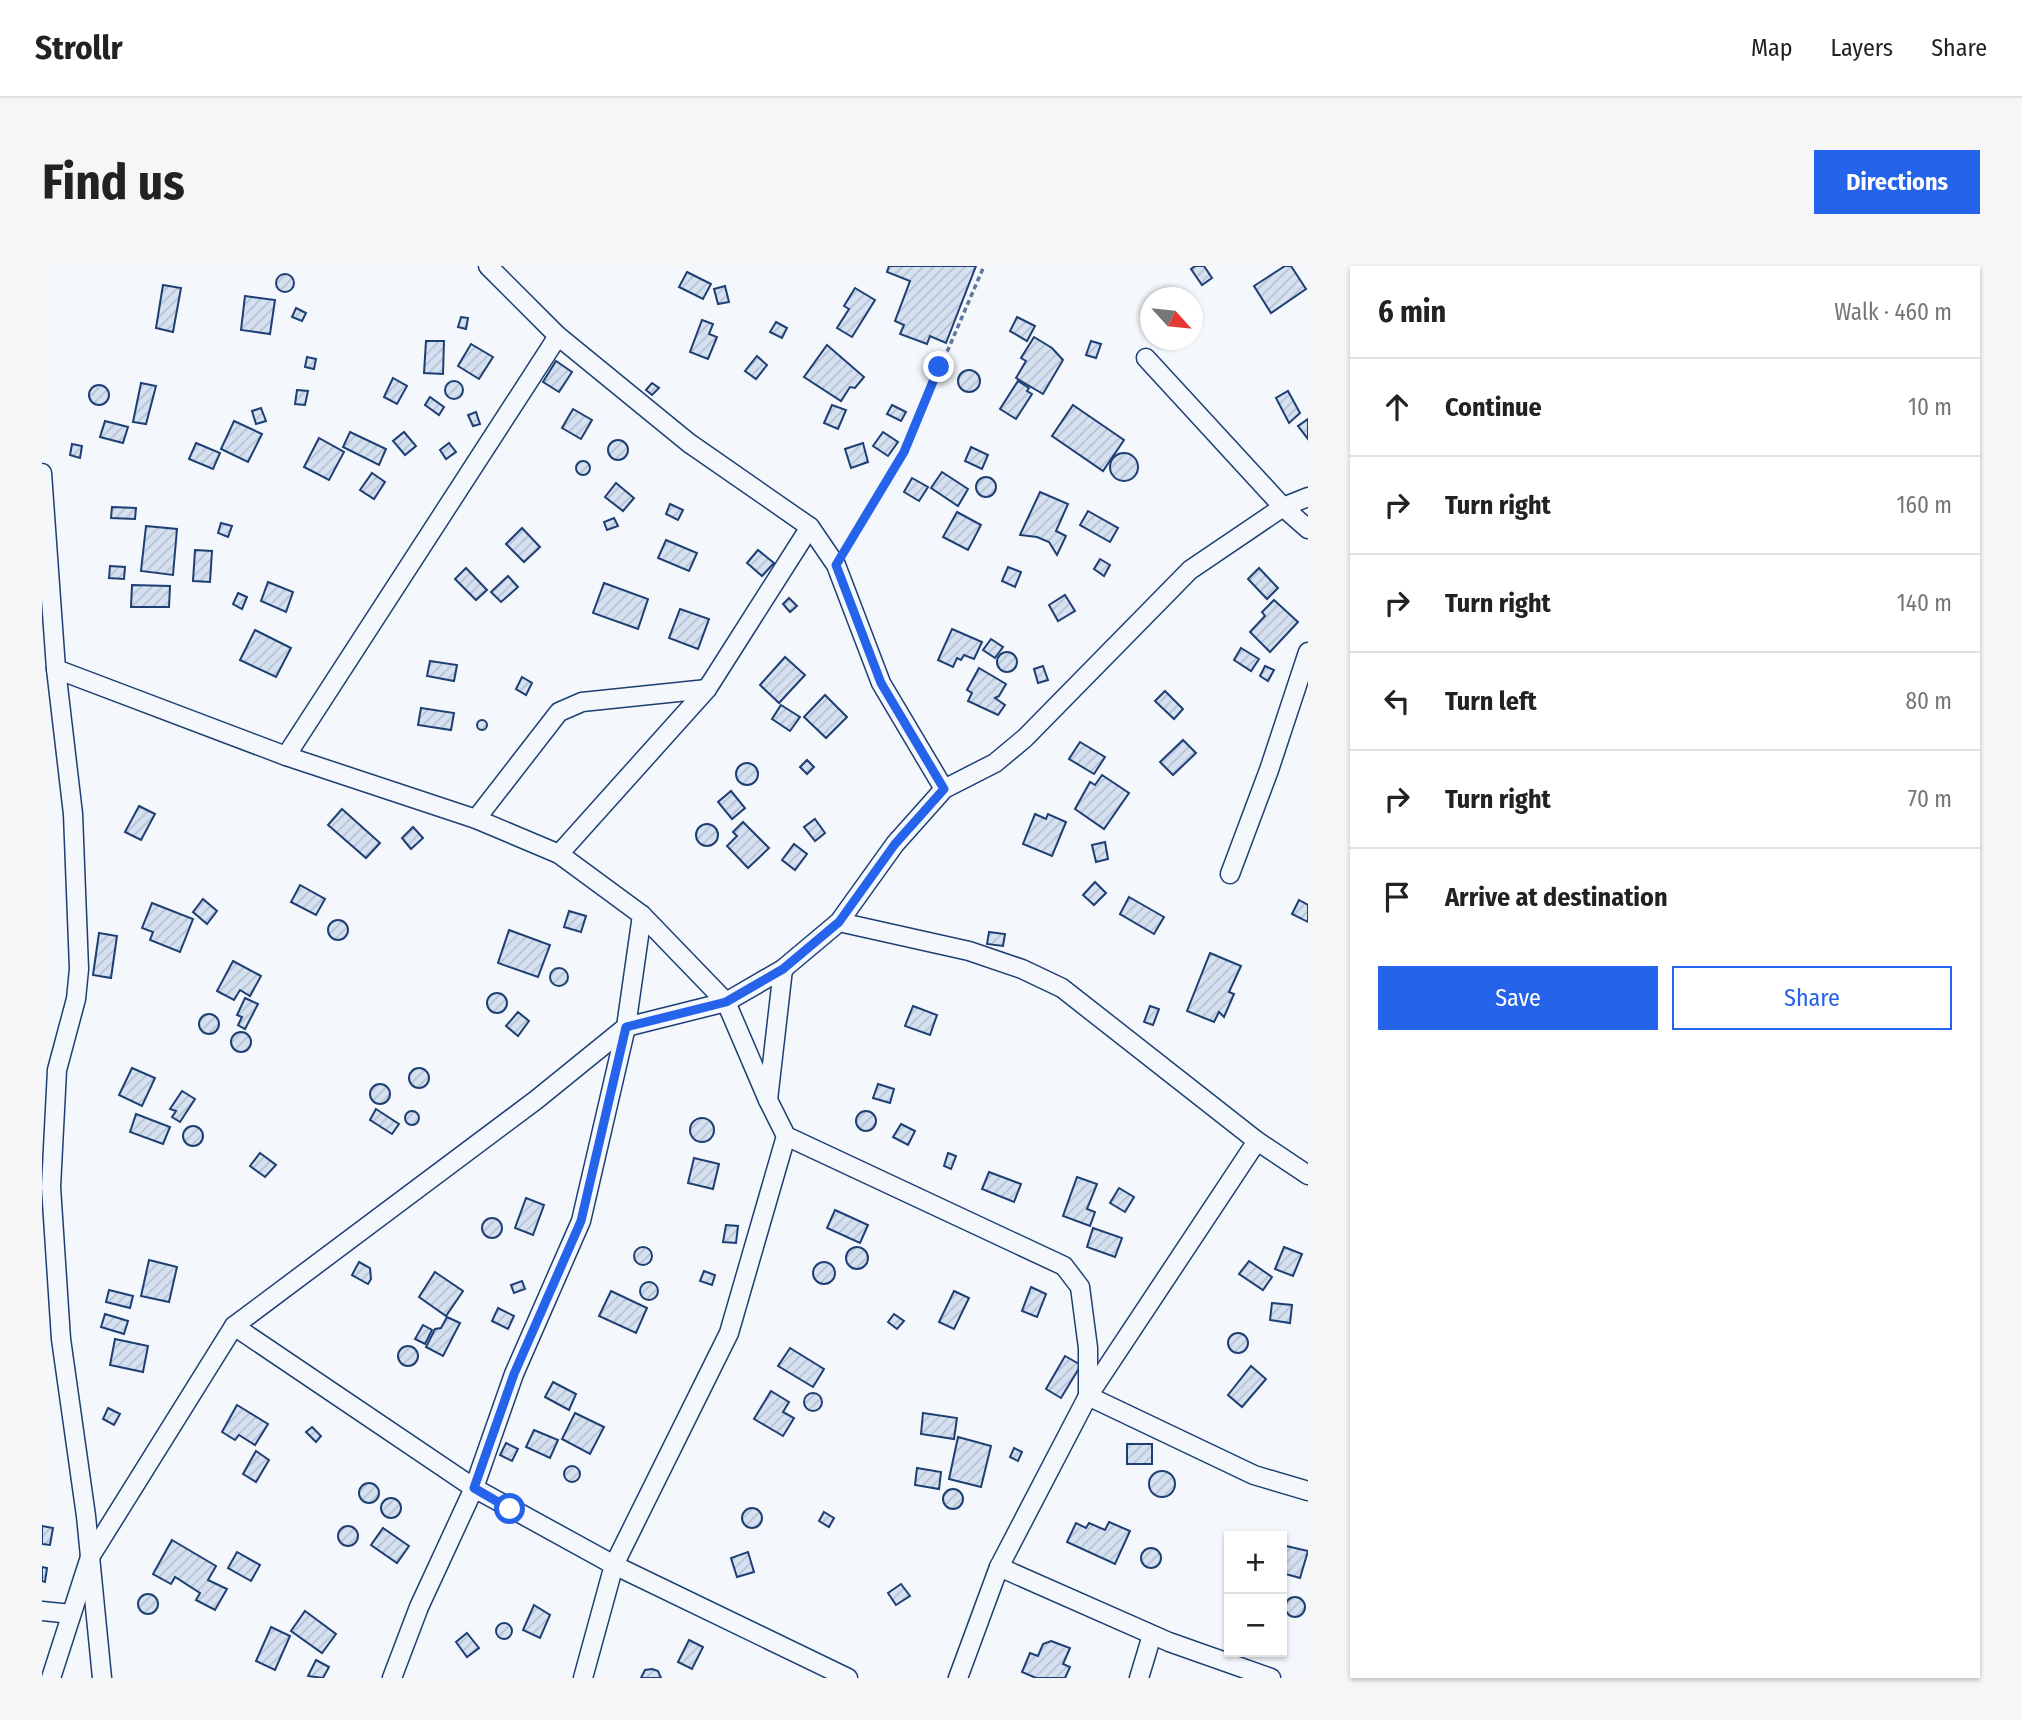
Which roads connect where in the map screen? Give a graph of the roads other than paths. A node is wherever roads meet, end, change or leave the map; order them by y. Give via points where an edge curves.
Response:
1 (488, 266) edge
2 (558, 336) junction
3 (1146, 358) dead end
4 (42, 473) edge
5 (1308, 497) edge
6 (1283, 508) junction
7 (810, 527) junction
8 (1308, 529) edge
9 (1308, 652) edge
10 (56, 669) junction
11 (707, 689) junction
12 (286, 756) junction
13 (944, 789) junction
14 (476, 819) junction
15 (559, 854) junction
16 (1230, 874) dead end
17 (642, 915) junction
18 (839, 922) junction
19 (783, 969) junction
20 (726, 1002) junction
21 (626, 1027) junction
22 (768, 1100) junction
23 (786, 1136) junction
24 (1257, 1141) junction
25 (1308, 1175) edge
26 (47, 1186) edge
27 (234, 1326) junction
28 (1088, 1396) junction
29 (474, 1488) junction
30 (1308, 1491) edge
31 (90, 1557) junction
32 (614, 1565) junction
33 (999, 1567) junction
34 (42, 1611) edge
35 (71, 1614) junction
36 (1152, 1634) junction
37 (51, 1678) edge
38 (102, 1678) edge
39 (392, 1678) edge
40 (583, 1678) edge
41 (848, 1678) edge
42 (958, 1678) edge
43 (1139, 1678) edge
44 (1271, 1678) edge

1 - 2 street
2 - 7 street via 688,443
2 - 12 street
3 - 6 street
4 - 10 street
5 - 6 street
6 - 8 street
6 - 13 street via 1190,570 1025,738 995,762
7 - 11 street
7 - 13 street via 836,565 881,683
9 - 16 street
10 - 12 street
10 - 26 street via 73,814 79,969 57,1070
11 - 14 street via 571,705 559,712
11 - 15 street
12 - 14 street
13 - 18 street via 895,844
14 - 15 street
15 - 17 street
17 - 20 street
17 - 21 street
18 - 19 street
18 - 24 street via 969,951 1062,988
19 - 20 street
19 - 22 street
20 - 21 street
20 - 22 street
21 - 27 street
21 - 29 street via 581,1221 514,1374
22 - 23 street
23 - 28 street via 1064,1266 1080,1287 1088,1348
23 - 32 street via 729,1333
24 - 25 street
24 - 28 street
26 - 31 street via 61,1339
27 - 29 street
27 - 31 street
28 - 30 street via 1254,1475
28 - 33 street
29 - 32 street
29 - 39 street
31 - 35 street
31 - 38 street
32 - 40 street
32 - 41 street
33 - 36 street
33 - 42 street
34 - 35 street
35 - 37 street
36 - 43 street
36 - 44 street

